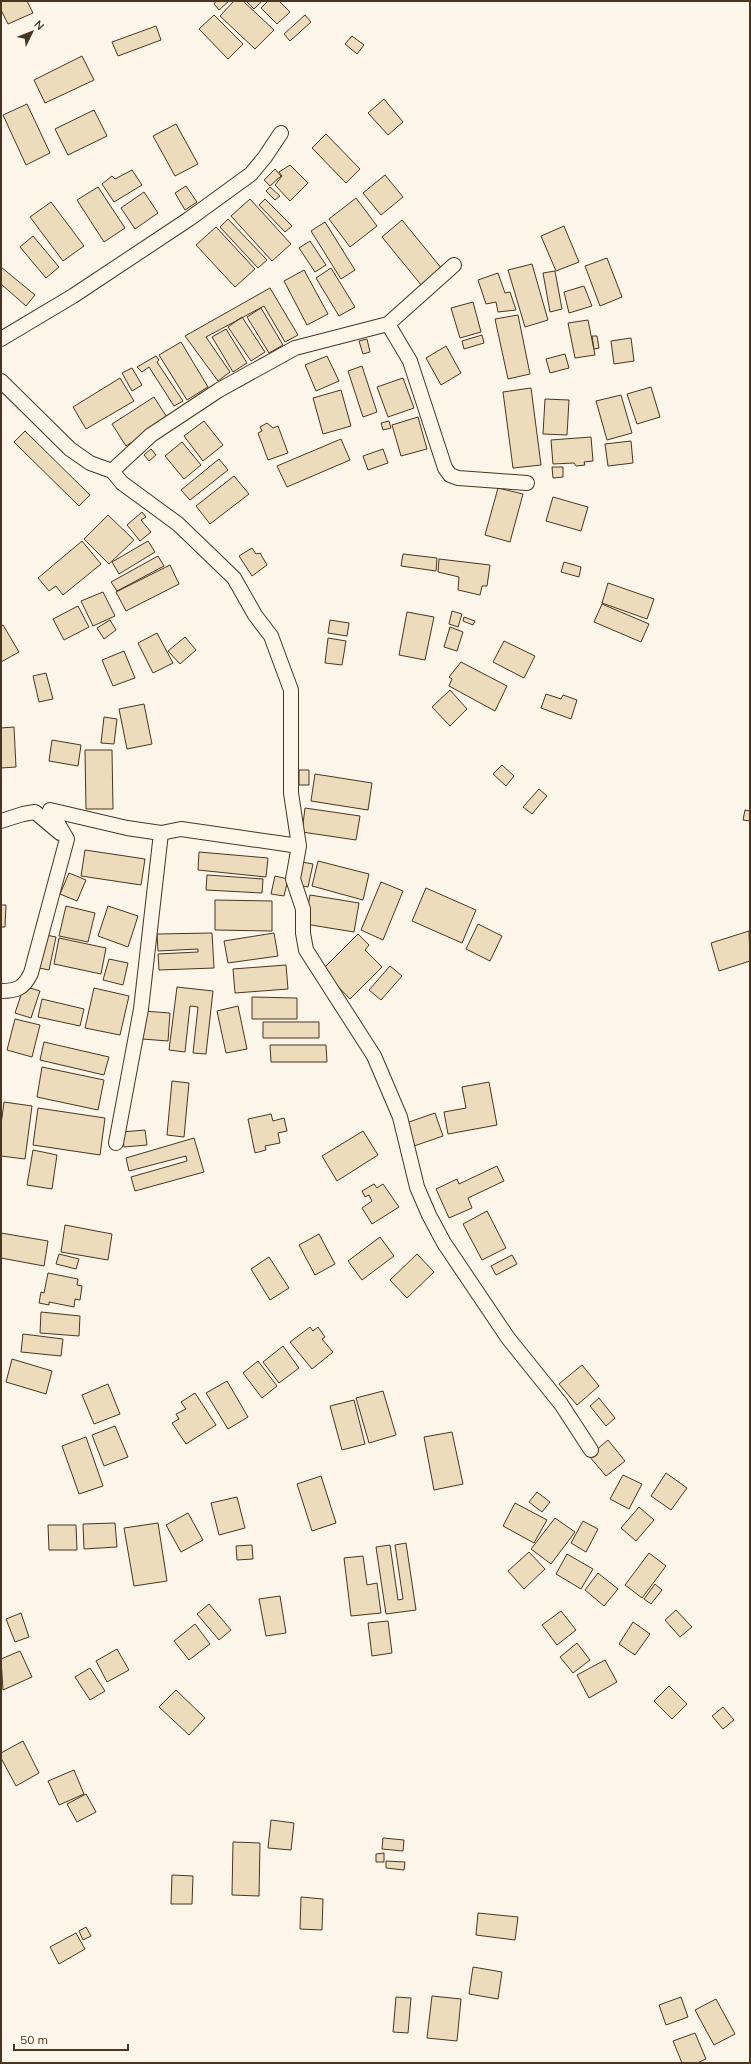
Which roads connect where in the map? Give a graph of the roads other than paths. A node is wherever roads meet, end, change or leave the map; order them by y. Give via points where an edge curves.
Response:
1 (281, 133) dead end
2 (454, 265) dead end
3 (388, 324) junction
4 (1, 339) edge
5 (1, 381) edge
6 (112, 471) junction
7 (527, 482) dead end
8 (1, 821) edge
9 (161, 833) junction
10 (67, 839) junction
11 (299, 846) junction
12 (1, 991) edge
13 (116, 1143) dead end
14 (591, 1450) dead end

1 - 4 street via 250,174 189,219 73,296
2 - 3 street
3 - 6 street via 295,348 219,390 151,435
3 - 7 street via 410,361 445,468 450,475 458,478
5 - 6 street via 70,450 90,463
6 - 11 street via 122,483 178,524 234,578 255,615 272,636 291,690 291,793
8 - 10 street via 35,812
9 - 10 street via 50,810
9 - 11 street via 181,829
9 - 13 street via 141,1009
10 - 12 street via 31,973 27,981 16,991
11 - 14 street via 292,879 303,909 306,950 374,1056 400,1117 417,1187 428,1215 504,1331 561,1404

